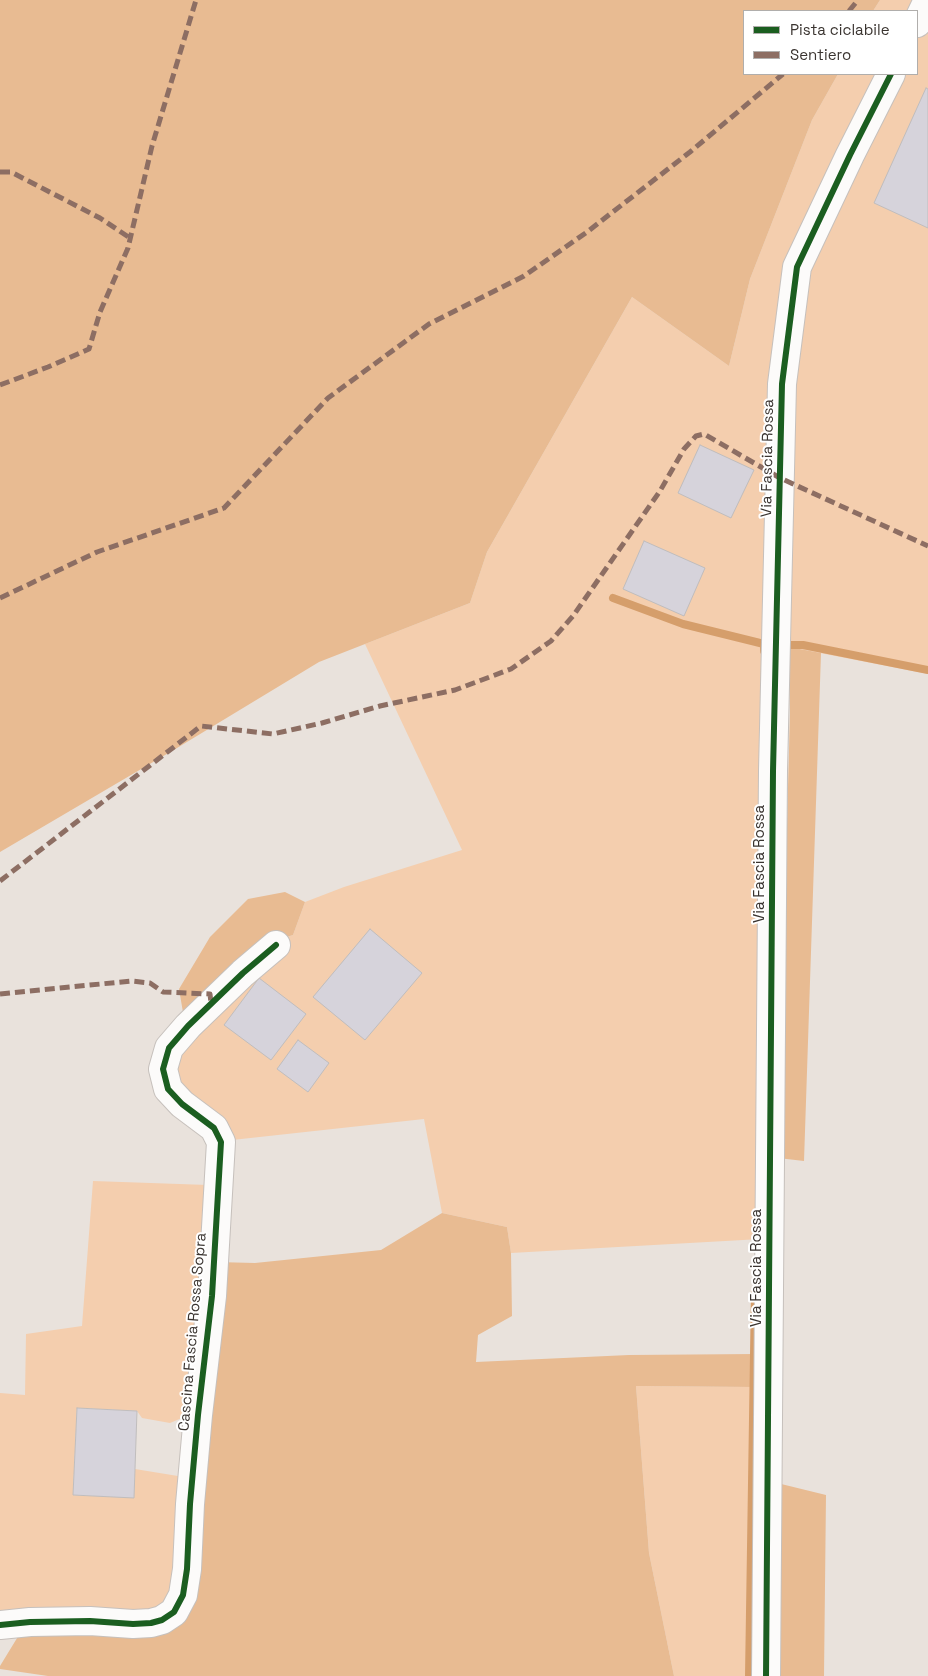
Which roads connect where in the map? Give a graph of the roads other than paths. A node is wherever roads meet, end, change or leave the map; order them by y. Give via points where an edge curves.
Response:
1 (928, 0) edge
2 (918, 21) edge
3 (890, 75) edge
4 (276, 945) dead end
5 (0, 1624) edge
6 (766, 1676) edge

1 - 2 street
3 - 6 street, Via Fascia Rossa via 798,267 782,384 773,790
4 - 5 street, Cascina Fascia Rossa Sopra via 188,1026 169,1048 163,1069 168,1089 214,1128 221,1142 212,1296 183,1594 174,1612 150,1623

